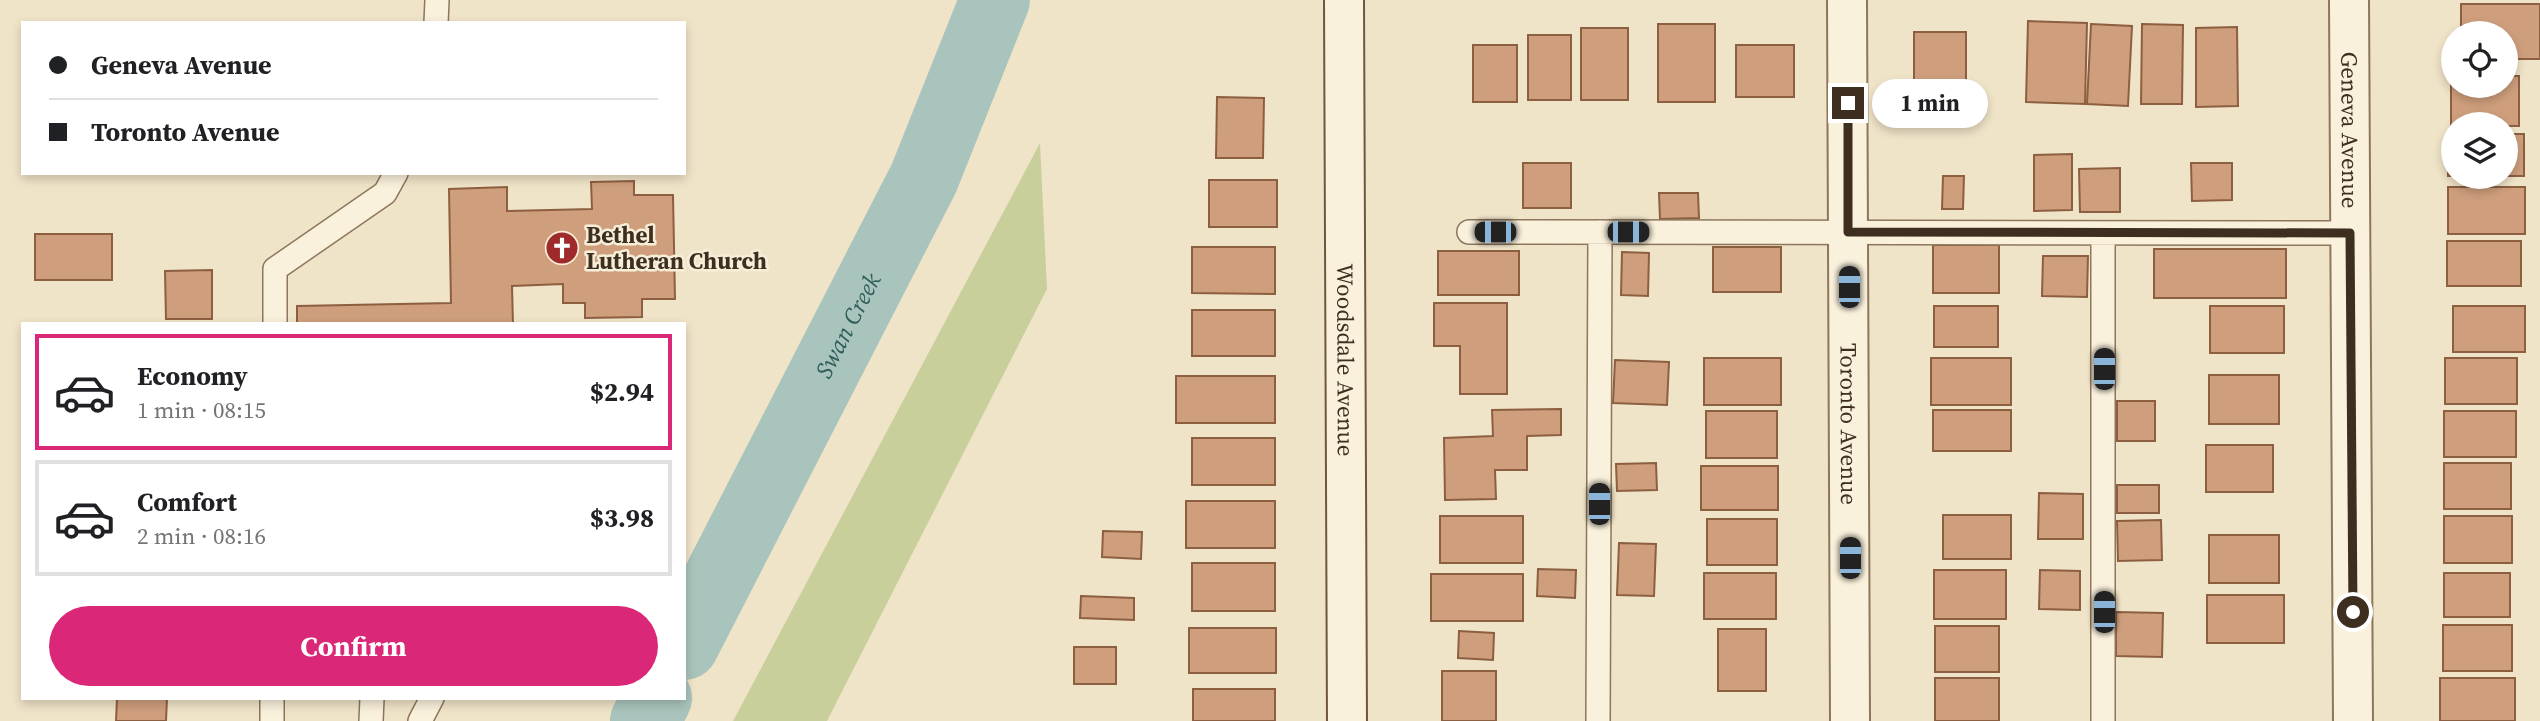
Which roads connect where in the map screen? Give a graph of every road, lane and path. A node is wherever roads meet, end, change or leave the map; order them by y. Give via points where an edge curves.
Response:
1 (437, 0) edge
2 (1344, 0) edge
3 (1847, 0) edge
4 (2349, 0) edge
5 (436, 21) edge
6 (395, 175) edge
7 (1469, 232) dead end
8 (1600, 232) junction
9 (1848, 232) junction
10 (2104, 233) junction
11 (2350, 233) junction
12 (275, 322) edge
13 (272, 700) edge
14 (372, 700) edge
15 (431, 700) edge
16 (272, 721) edge
17 (372, 721) edge
18 (420, 721) edge
19 (1347, 721) edge
20 (1598, 721) edge
21 (1850, 721) edge
22 (2104, 721) edge
23 (2353, 721) edge

1 - 5 lane
2 - 19 street, Woodsdale Avenue
3 - 9 street, Toronto Avenue
4 - 11 street, Geneva Avenue
6 - 12 lane via 385,193 275,269
7 - 8 lane
8 - 9 lane
8 - 20 lane
9 - 10 lane
9 - 21 street, Toronto Avenue
10 - 11 lane
10 - 22 lane
11 - 23 street, Geneva Avenue
13 - 16 lane
14 - 17 lane
15 - 18 lane

